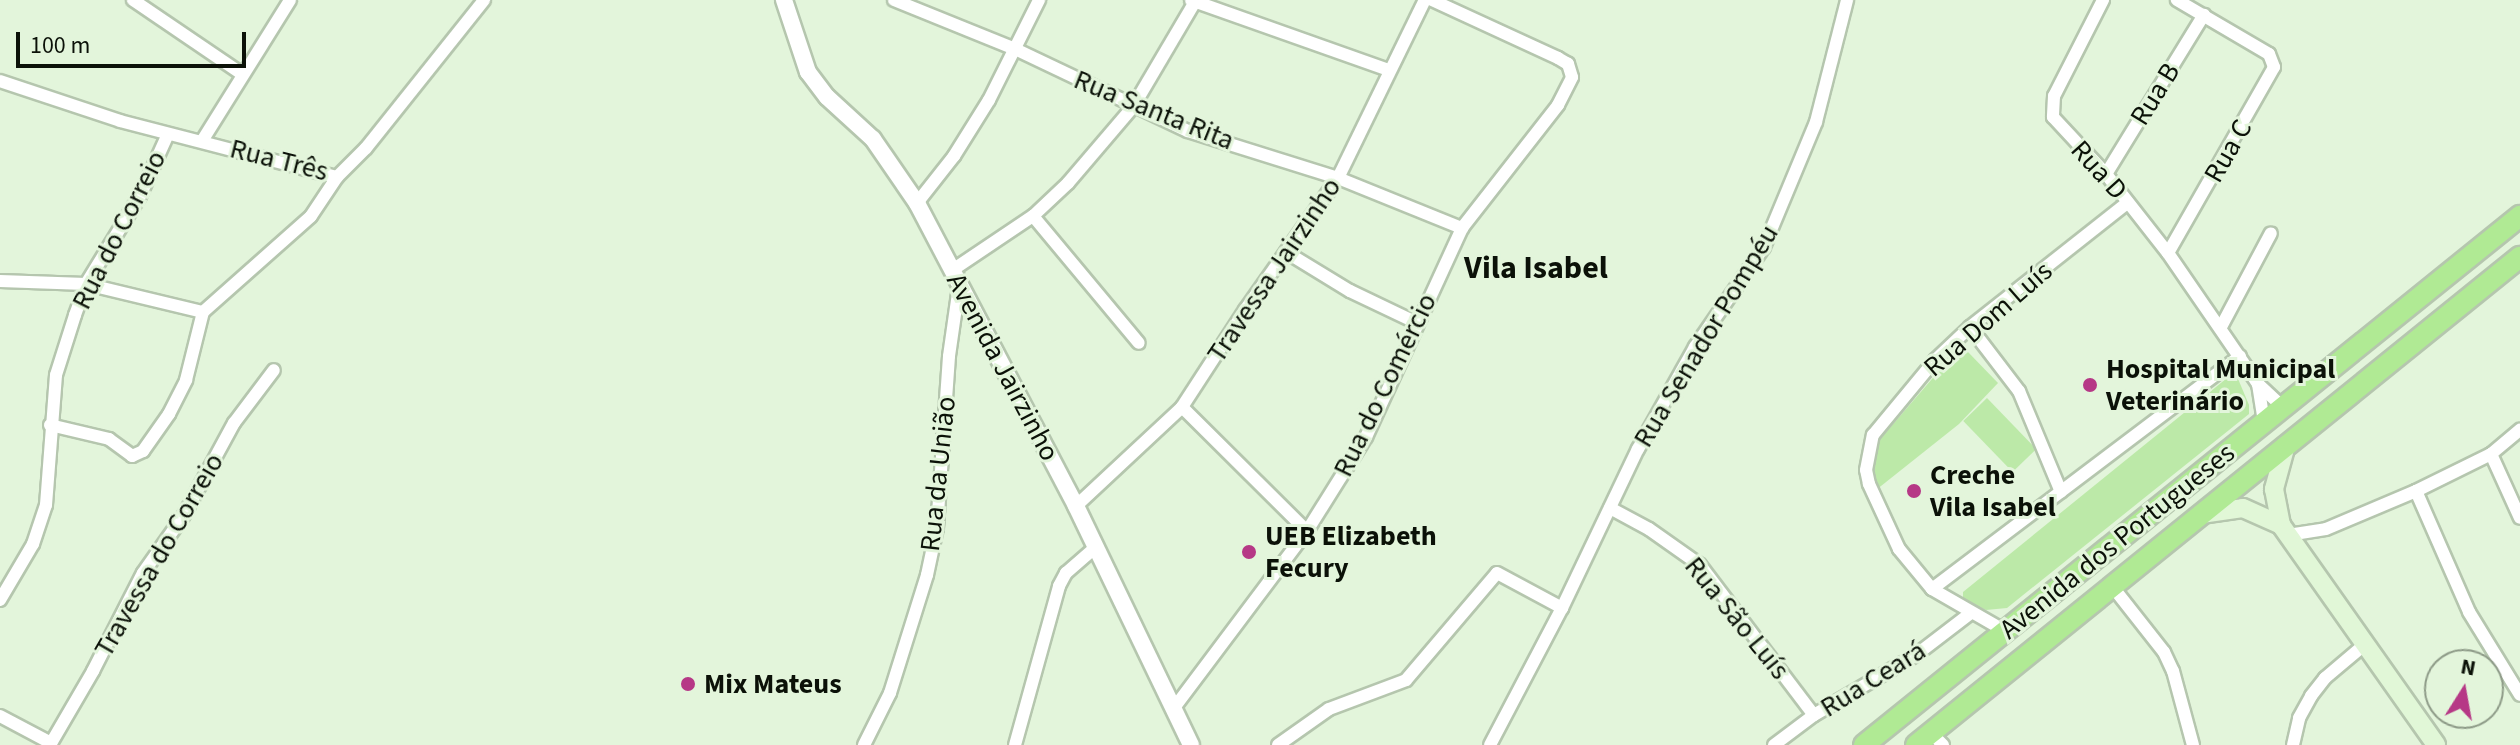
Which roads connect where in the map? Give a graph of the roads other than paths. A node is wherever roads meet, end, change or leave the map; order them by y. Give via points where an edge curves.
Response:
1 (133, 0) edge
2 (290, 0) edge
3 (484, 0) edge
4 (784, 0) edge
5 (894, 0) edge
6 (1039, 0) edge
7 (1425, 0) edge
8 (1432, 0) edge
9 (1847, 0) edge
10 (2103, 0) edge
11 (2177, 0) edge
12 (1194, 1) edge
13 (2204, 15) junction
14 (1015, 49) junction
15 (1389, 70) junction
16 (242, 74) junction
17 (0, 81) edge
18 (1133, 107) junction
19 (168, 134) junction
20 (202, 141) junction
21 (2106, 174) junction
22 (337, 177) junction
23 (1338, 178) junction
24 (2128, 202) junction
25 (917, 203) junction
26 (1033, 216) junction
27 (2520, 216) edge
28 (1462, 228) junction
29 (2271, 233) dead end
30 (1286, 252) junction
31 (2168, 253) junction
32 (2520, 257) edge
33 (951, 271) junction
34 (0, 281) edge
35 (86, 284) junction
36 (959, 287) junction
37 (203, 312) junction
38 (1417, 323) junction
39 (1970, 327) junction
40 (2221, 327) junction
41 (1139, 343) dead end
42 (2240, 356) junction
43 (274, 370) dead end
44 (2258, 384) junction
45 (1182, 407) junction
46 (2283, 407) junction
47 (2264, 422) junction
48 (50, 425) junction
49 (2520, 430) edge
50 (2286, 445) junction
51 (2491, 454) junction
52 (2416, 491) junction
53 (2061, 492) junction
54 (1076, 506) junction
55 (1610, 508) junction
56 (2200, 515) junction
57 (2520, 518) edge
58 (2285, 530) junction
59 (1307, 531) junction
60 (1095, 548) junction
61 (2112, 586) junction
62 (1932, 589) junction
63 (0, 600) edge
64 (1562, 608) junction
65 (1971, 613) junction
66 (2005, 631) junction
67 (2364, 645) junction
68 (1950, 676) junction
69 (2519, 690) edge
70 (1174, 708) junction
71 (1814, 715) junction
72 (0, 716) edge
73 (1930, 741) edge
74 (50, 744) edge
75 (864, 745) edge
76 (1015, 745) edge
77 (1191, 745) edge
78 (1278, 745) edge
79 (1490, 745) edge
80 (1774, 745) edge
81 (1864, 745) edge
82 (1878, 745) edge
83 (2193, 745) edge
84 (2293, 745) edge
85 (2436, 745) edge

1 - 16 street
2 - 16 street
3 - 22 street, Rua Três via 375,138
4 - 25 street, Avenida Jairzinho via 808,72 873,139
5 - 14 street, Rua Santa Rita
6 - 14 street
7 - 15 street, Travessa Jairzinho
8 - 28 street, Rua do Comércio via 1558,58 1572,70 1567,89
9 - 55 street, Rua Senador Pompéu via 1816,122 1764,247 1695,347
10 - 21 street, Rua D via 2052,108 2053,117
11 - 13 street
12 - 15 street
12 - 18 street
13 - 21 street, Rua B
13 - 31 street, Rua C via 2273,59 2271,75
14 - 18 street, Rua Santa Rita
14 - 25 street via 954,156
15 - 23 street, Travessa Jairzinho
16 - 20 street
17 - 19 street, Rua Três
18 - 23 street, Rua Santa Rita via 1188,131
18 - 26 street
19 - 20 street, Rua Três
19 - 35 street, Rua do Correio via 140,196
20 - 22 street, Rua Três
21 - 24 street, Rua D
22 - 37 street via 311,216
23 - 28 street, Rua Santa Rita
23 - 30 street, Travessa Jairzinho
24 - 31 street, Rua D
24 - 39 street, Rua Dom Luís
25 - 33 street, Avenida Jairzinho
26 - 33 street
26 - 41 street
27 - 46 highway, Avenida dos Portugueses
28 - 38 street, Rua do Comércio
29 - 40 street
30 - 38 street
30 - 45 street, Travessa Jairzinho
31 - 40 street, Rua D
32 - 50 highway, Avenida dos Portugueses
33 - 36 street, Avenida Jairzinho
34 - 35 street
35 - 37 street
35 - 48 street, Rua do Correio via 56,375
36 - 54 street, Avenida Jairzinho
36 - 75 street, Rua da União via 937,528 890,693
37 - 48 street via 186,380 169,414 137,456 109,439
38 - 59 street, Rua do Comércio via 1366,437
39 - 53 street via 2019,391
39 - 62 street, Rua Dom Luís via 1873,435 1868,452 1869,484 1882,515 1899,549
40 - 42 street, Rua D
42 - 44 street, Rua D
42 - 53 street
43 - 74 street, Travessa do Correio via 234,423 184,515 143,573
44 - 46 street, Rua D
44 - 47 street, Rua D
45 - 54 street, Travessa Jairzinho
45 - 59 street
46 - 47 highway, Avenida dos Portugueses
47 - 66 highway, Avenida dos Portugueses
48 - 63 street, Rua do Correio via 50,469 40,525
49 - 51 street
50 - 56 highway, Avenida dos Portugueses
50 - 58 main road via 2274,489
51 - 52 street
51 - 57 street
52 - 58 street via 2326,529
52 - 69 street via 2469,612
53 - 62 street
54 - 60 street, Avenida Jairzinho
55 - 64 street, Rua Senador Pompéu
55 - 71 street, Rua São Luís via 1700,565
56 - 58 main road via 2243,508
56 - 61 highway, Avenida dos Portugueses
58 - 67 main road
59 - 70 street, Rua do Comércio
60 - 70 street, Avenida Jairzinho
60 - 76 street via 1059,586
61 - 73 highway, Avenida dos Portugueses
61 - 83 street via 2164,652
62 - 65 street, Rua Dom Luís
64 - 78 street via 1497,573 1406,680 1329,709
64 - 79 street, Rua Senador Pompéu
65 - 66 street, Rua Dom Luís
65 - 71 street, Rua Ceará via 1916,655
66 - 68 highway, Avenida dos Portugueses
67 - 84 street via 2311,696
67 - 85 main road
68 - 81 highway, Avenida dos Portugueses
68 - 82 highway via 1925,708
70 - 77 street, Avenida Jairzinho
71 - 80 street, Rua Ceará
72 - 74 street

